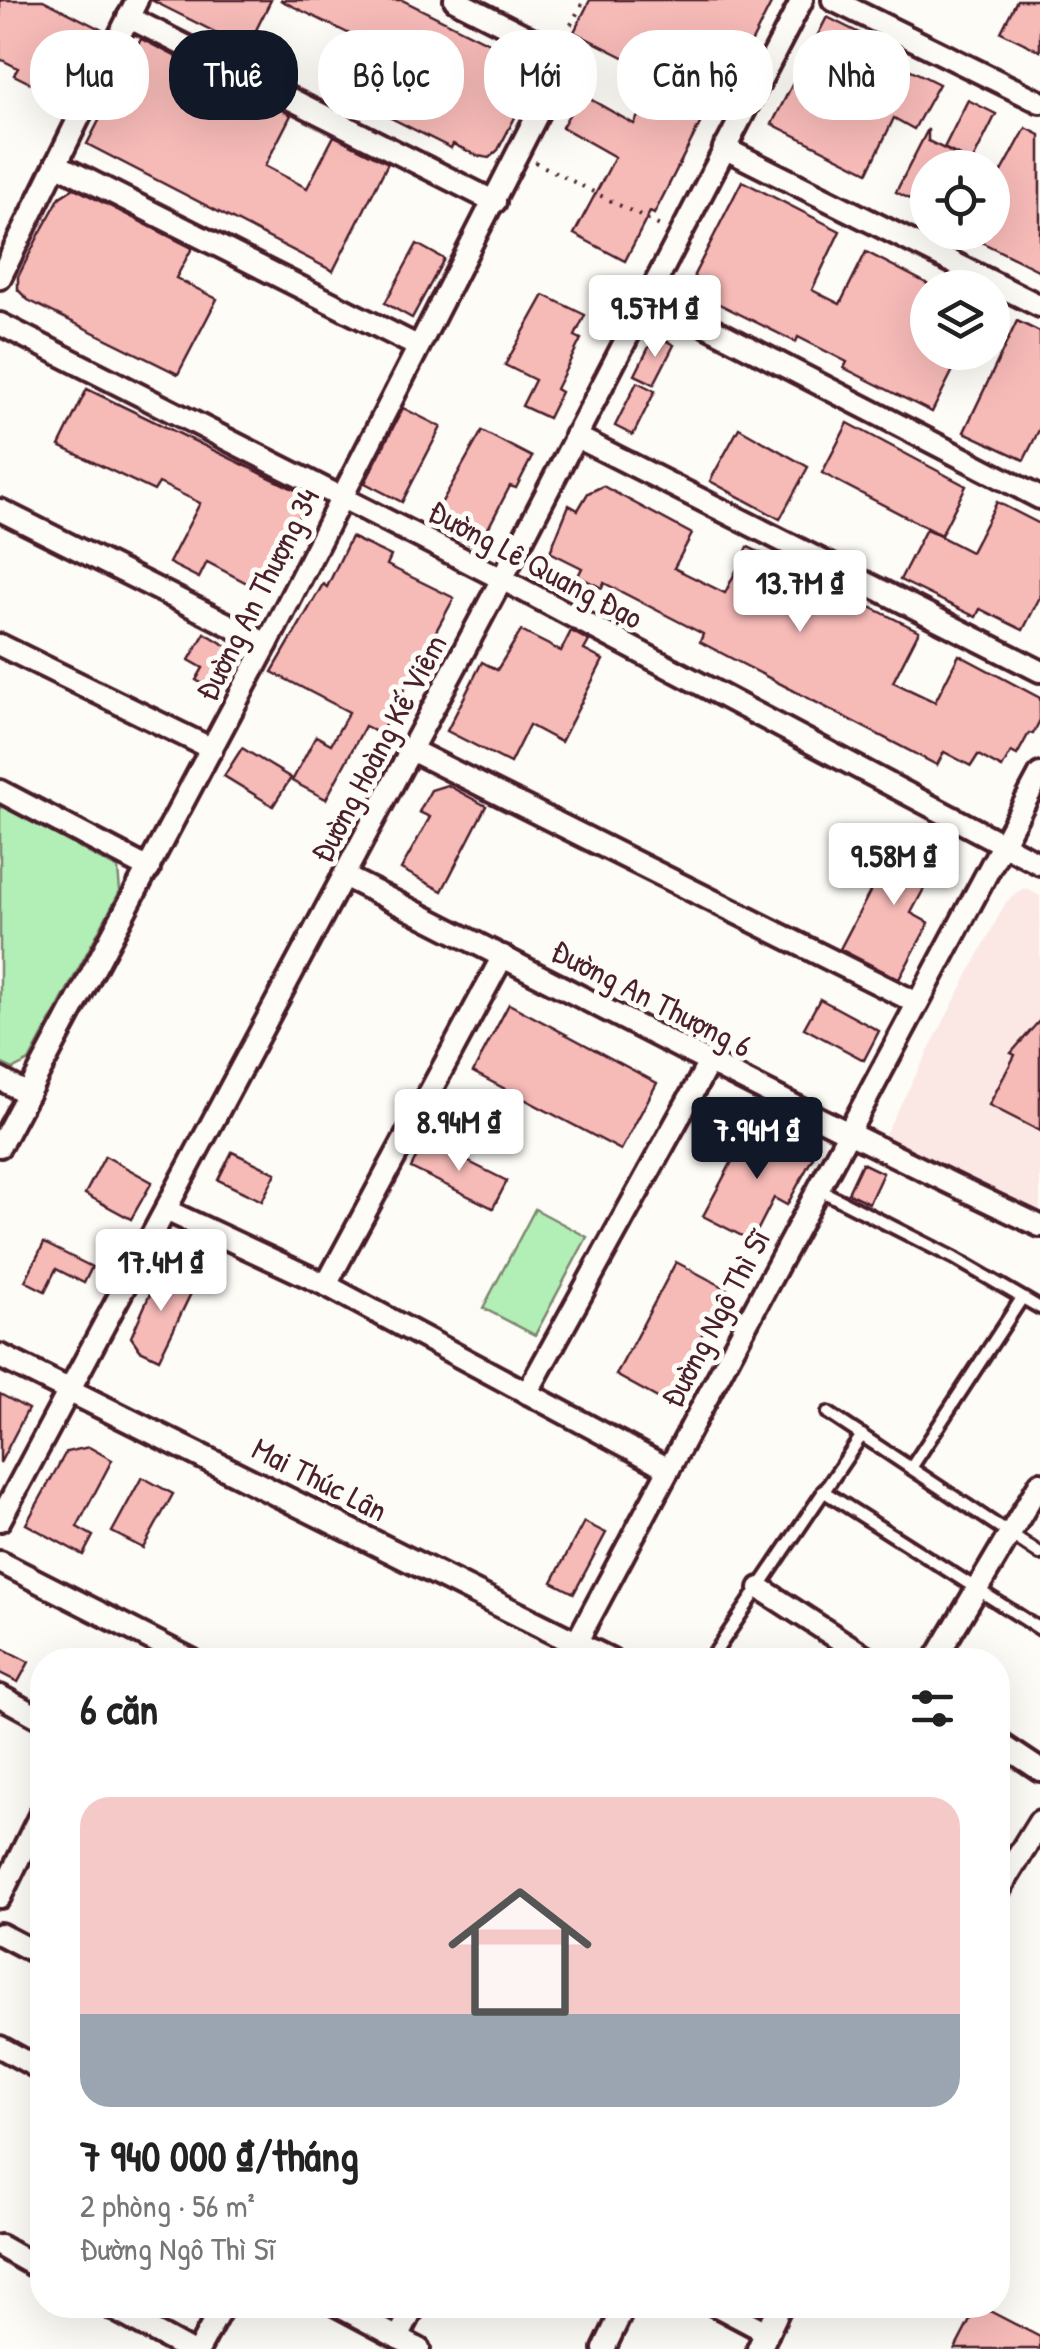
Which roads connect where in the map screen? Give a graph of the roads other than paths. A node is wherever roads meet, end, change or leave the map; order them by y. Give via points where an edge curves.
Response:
1 (455, 0) edge
2 (802, 0) edge
3 (833, 0) edge
4 (132, 8) edge
5 (1040, 102) edge
6 (724, 148) junction
7 (56, 164) junction
8 (494, 202) junction
9 (0, 278) edge
10 (648, 295) junction
11 (1040, 306) edge
12 (0, 324) edge
13 (417, 346) junction
14 (575, 436) junction
15 (340, 494) junction
16 (1040, 498) edge
17 (0, 510) edge
18 (502, 578) junction
19 (267, 644) junction
20 (0, 645) edge
21 (1040, 671) edge
22 (212, 749) junction
23 (411, 750) junction
24 (1040, 774) edge
25 (0, 791) edge
26 (1002, 846) junction
27 (1040, 864) edge
28 (149, 869) junction
29 (344, 876) junction
30 (503, 956) junction
31 (917, 1003) junction
32 (711, 1060) junction
33 (0, 1080) edge
34 (28, 1094) junction
35 (848, 1134) junction
36 (0, 1146) edge
37 (818, 1189) junction
38 (166, 1210) junction
39 (1040, 1226) edge
40 (326, 1285) junction
41 (1022, 1298) junction
42 (1040, 1308) edge
43 (0, 1356) edge
44 (70, 1390) junction
45 (527, 1393) junction
46 (828, 1412) dead end
47 (862, 1435) junction
48 (911, 1468) junction
49 (669, 1469) junction
50 (1040, 1483) edge
51 (823, 1491) junction
52 (0, 1520) edge
53 (1010, 1534) junction
54 (1040, 1554) edge
55 (0, 1562) edge
56 (760, 1588) junction
57 (978, 1588) junction
58 (1040, 1629) edge
59 (168, 1648) edge
60 (564, 1648) edge
61 (574, 1648) edge
62 (718, 1648) edge
63 (852, 1648) edge
64 (942, 1648) edge
65 (0, 1696) edge
66 (30, 1712) edge
67 (1010, 1750) edge
68 (1040, 1770) edge
69 (1040, 1822) edge
70 (30, 1846) edge
71 (1010, 1853) edge
72 (0, 1896) edge
73 (0, 1934) edge
74 (30, 1950) edge
75 (0, 2047) edge
76 (30, 2063) edge
77 (0, 2246) edge
78 (30, 2263) edge
79 (130, 2318) edge
80 (216, 2318) edge
81 (360, 2318) edge
82 (408, 2318) edge
83 (619, 2318) edge
84 (733, 2318) edge
85 (774, 2318) edge
86 (398, 2338) junction
87 (764, 2341) edge
88 (186, 2349) edge
89 (199, 2349) edge
90 (419, 2349) edge
91 (604, 2349) edge

1 - 8 street, Đường An Thượng 34 via 560,59
2 - 6 street, Đường Hoàng Kế Viêm
3 - 5 street
4 - 7 street
4 - 8 street
6 - 10 street, Đường Hoàng Kế Viêm
6 - 11 street
7 - 9 street
7 - 13 street
8 - 13 street, Đường An Thượng 34
10 - 14 street, Đường Hoàng Kế Viêm
10 - 16 street
12 - 15 street, Đường Lê Quang Đạo
13 - 15 street, Đường An Thượng 34
14 - 18 street, Đường Hoàng Kế Viêm
14 - 21 street
15 - 18 street, Đường Lê Quang Đạo
15 - 19 street, Đường An Thượng 34
17 - 19 street
18 - 23 street, Đường Hoàng Kế Viêm
18 - 26 street, Đường Lê Quang Đạo
19 - 22 street, Đường An Thượng 34
20 - 22 street
22 - 28 street, Đường An Thượng 34
23 - 29 street, Đường Hoàng Kế Viêm
23 - 31 street
24 - 26 street, Đường Ngô Thì Sĩ
25 - 28 street
26 - 27 street, Đường Lê Quang Đạo
26 - 31 street, Đường Ngô Thì Sĩ
28 - 34 street, Đường An Thượng 34
29 - 30 street, Đường An Thượng 6
29 - 38 street, Đường Hoàng Kế Viêm
30 - 32 street, Đường An Thượng 6
30 - 40 street
31 - 35 street, Đường Ngô Thì Sĩ
32 - 35 street, Đường An Thượng 6
32 - 45 street
33 - 34 street
34 - 36 street, Đường An Thượng 34
35 - 37 street, Đường Ngô Thì Sĩ
35 - 39 street, Đường An Thượng 6
37 - 41 lane
37 - 49 street, Đường Ngô Thì Sĩ
38 - 40 street
38 - 44 street, Đường Hoàng Kế Viêm
40 - 45 street
41 - 42 lane
41 - 48 lane
43 - 44 street, Mai Thúc Lân
44 - 52 street, Đường Hoàng Kế Viêm
44 - 60 street, Mai Thúc Lân
45 - 49 street
46 - 47 lane
47 - 48 lane
47 - 51 lane
48 - 53 lane
49 - 61 street, Đường Ngô Thì Sĩ
50 - 53 street
51 - 56 lane
51 - 57 lane
53 - 54 lane
53 - 57 street
55 - 59 street
56 - 62 lane
56 - 63 street
57 - 58 lane
57 - 64 street
65 - 66 street
67 - 68 street
69 - 71 street
70 - 72 street
73 - 74 street
75 - 76 street
77 - 78 street
79 - 88 street
80 - 89 street
81 - 86 street
82 - 86 street
83 - 91 street
84 - 87 street
85 - 87 street
86 - 90 street

